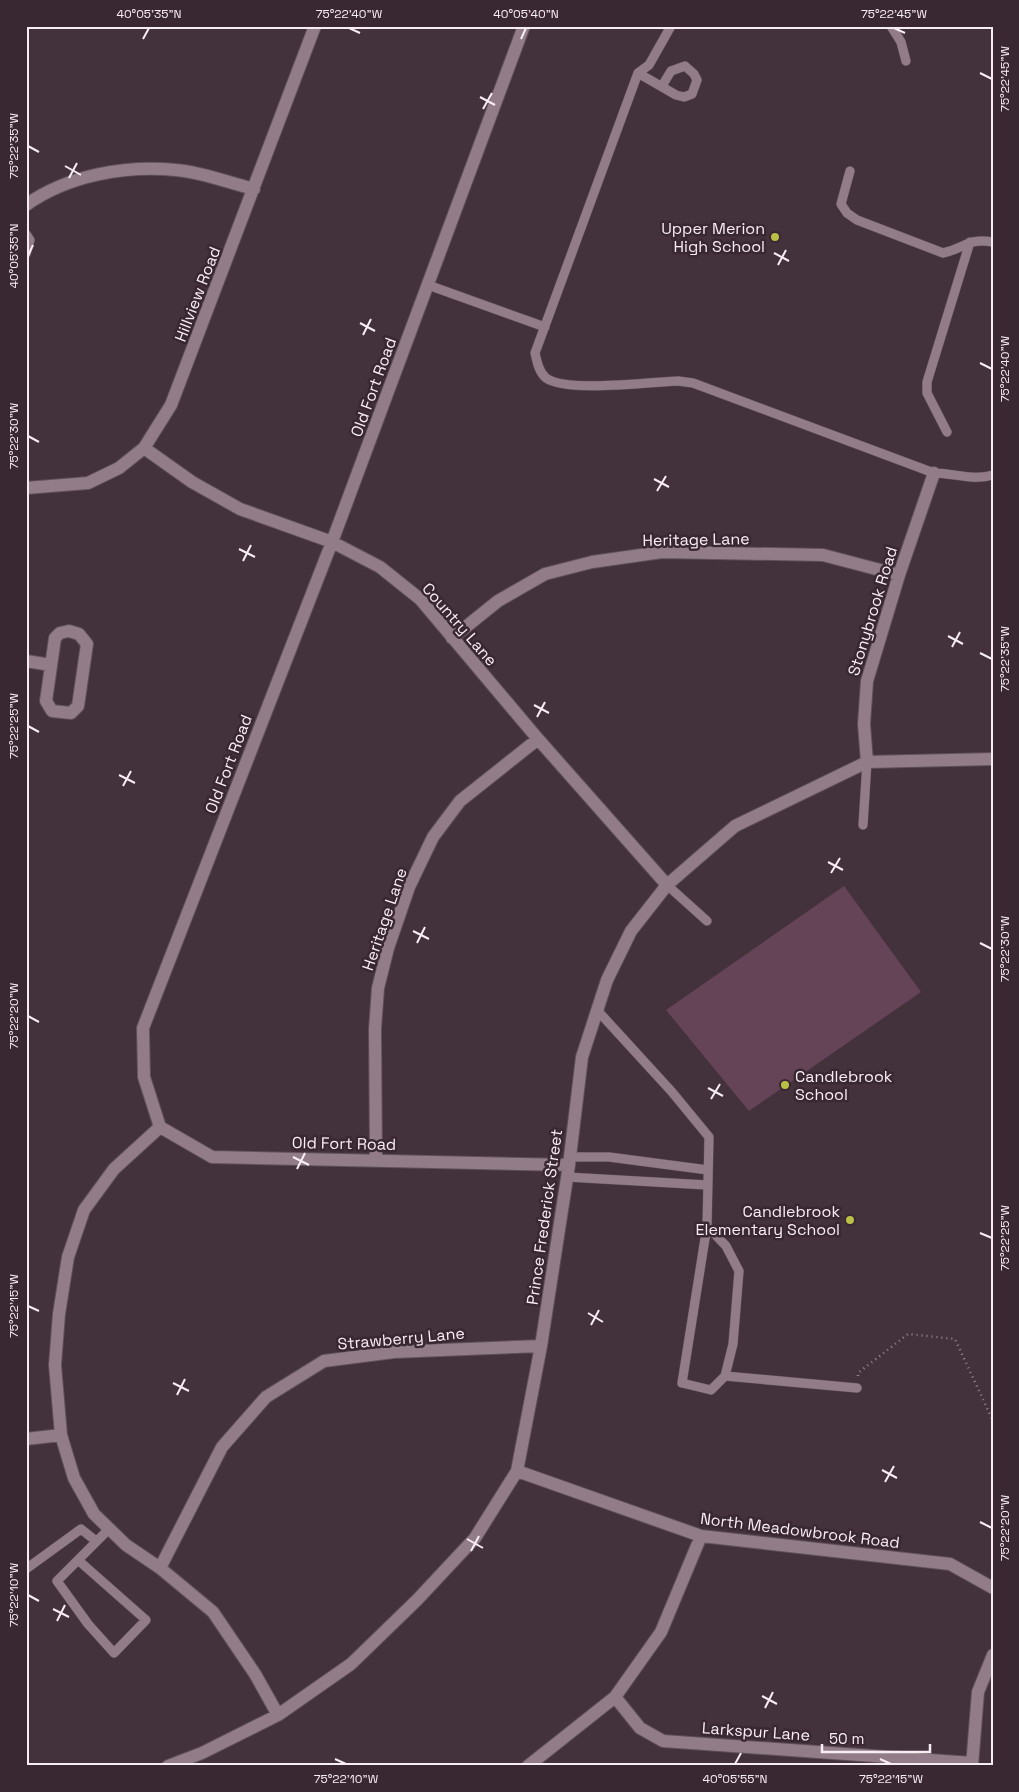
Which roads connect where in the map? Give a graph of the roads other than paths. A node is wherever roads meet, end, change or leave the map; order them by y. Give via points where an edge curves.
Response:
1 (315, 26) edge
2 (524, 26) edge
3 (671, 26) edge
4 (891, 26) edge
5 (906, 61) dead end
6 (638, 73) junction
7 (662, 86) dead end
8 (850, 171) dead end
9 (254, 189) junction
10 (26, 204) edge
11 (26, 234) edge
12 (970, 242) junction
13 (993, 242) edge
14 (26, 254) edge
15 (428, 285) junction
16 (545, 327) junction
17 (946, 432) dead end
18 (144, 448) junction
19 (934, 472) junction
20 (993, 475) edge
21 (26, 488) edge
22 (332, 542) junction
23 (899, 575) junction
24 (452, 638) junction
25 (26, 661) edge
26 (51, 665) junction
27 (538, 739) junction
28 (993, 759) edge
29 (867, 762) junction
30 (863, 825) dead end
31 (667, 885) junction
32 (707, 921) dead end
33 (597, 1010) junction
34 (160, 1127) junction
35 (376, 1159) junction
36 (569, 1166) junction
37 (708, 1170) junction
38 (707, 1185) junction
39 (707, 1226) junction
40 (541, 1346) junction
41 (725, 1376) junction
42 (857, 1388) road end
43 (61, 1435) junction
44 (26, 1439) edge
45 (517, 1472) junction
46 (109, 1528) junction
47 (701, 1536) junction
48 (96, 1542) junction
49 (78, 1560) junction
50 (160, 1568) junction
51 (26, 1570) edge
52 (993, 1588) edge
53 (993, 1655) edge
54 (615, 1697) junction
55 (278, 1714) junction
56 (972, 1765) edge
57 (168, 1766) edge
58 (528, 1766) edge

1 - 9 street, Hillview Road
2 - 15 street, Old Fort Road
3 - 6 lane via 649,66
4 - 5 lane via 901,42
6 - 7 lane
6 - 16 lane
8 - 12 lane via 841,204 857,220 943,253
9 - 10 street via 178,170 123,169 81,180
9 - 18 street, Hillview Road via 171,405
11 - 14 lane via 30,240
12 - 13 lane
12 - 17 lane via 927,382 927,393
15 - 16 lane
15 - 22 street, Old Fort Road
16 - 19 lane via 535,353 538,367 547,378 585,386 693,382
18 - 21 street, Hillview Road via 119,468 88,483
18 - 22 street, Country Lane via 192,482 240,509
19 - 20 lane via 973,477
19 - 23 street, Stonybrook Road
22 - 24 street, Country Lane via 380,566 420,599
22 - 34 street, Old Fort Road via 143,1028 144,1077
23 - 24 street, Heritage Lane via 822,555 662,552 618,558 545,574 498,602
23 - 29 street, Stonybrook Road via 867,681 864,724
24 - 27 street, Country Lane
25 - 26 street
26 - 26 street via 46,701 52,711 71,713 78,706 87,644 78,634 60,633 55,638
27 - 31 street, Country Lane
27 - 35 street, Heritage Lane via 460,801 433,837 409,887 378,988 375,1029
28 - 29 street, Prince Frederick Street
29 - 30 lane
29 - 31 street, Prince Frederick Street via 735,826
31 - 32 lane
31 - 33 street, Prince Frederick Street via 631,932 607,980
33 - 36 street, Prince Frederick Street via 582,1057
33 - 37 lane via 709,1137
34 - 35 street, Old Fort Road via 212,1157
34 - 43 street via 114,1169 84,1210 68,1257 55,1365
35 - 36 street, Old Fort Road
36 - 37 lane via 609,1157
36 - 38 lane
36 - 40 street, Prince Frederick Street
37 - 38 lane
38 - 39 lane
39 - 41 lane via 726,1246 739,1271 733,1344
39 - 41 lane via 682,1382 711,1390
40 - 45 street, Prince Frederick Street
40 - 50 street, Strawberry Lane via 394,1352 324,1361 266,1397 222,1447
41 - 42 lane
43 - 44 street
43 - 46 street via 74,1478 94,1514
45 - 47 street, North Meadowbrook Road
45 - 55 street, Prince Frederick Street via 475,1538 417,1600 351,1664
46 - 48 lane
46 - 50 street via 126,1545
47 - 52 street, North Meadowbrook Road via 950,1564
47 - 54 street via 661,1632
48 - 49 lane
48 - 51 lane via 80,1529
49 - 49 lane via 57,1581 114,1653 146,1620
50 - 55 street via 213,1612
53 - 56 street via 978,1692
54 - 56 street, Larkspur Lane via 640,1728 663,1740
54 - 58 street
55 - 57 street, Prince Frederick Street via 202,1754

